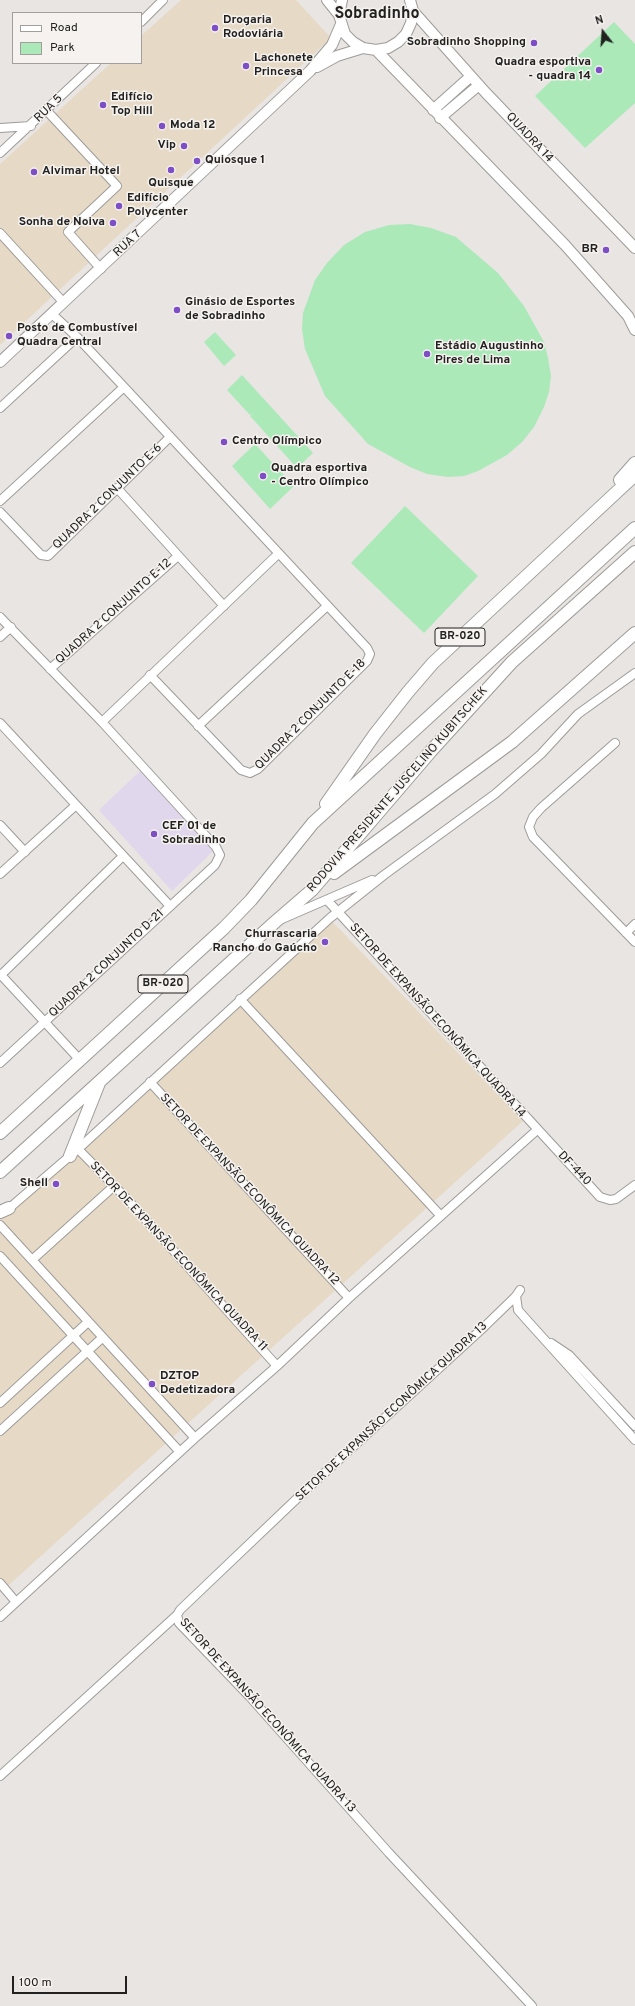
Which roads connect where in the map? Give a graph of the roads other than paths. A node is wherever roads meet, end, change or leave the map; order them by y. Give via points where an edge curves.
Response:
1 (163, 0) edge
2 (327, 0) edge
3 (342, 0) edge
4 (410, 0) edge
5 (413, 11) junction
6 (340, 20) junction
7 (142, 21) edge
8 (363, 48) junction
9 (376, 50) junction
10 (95, 64) edge
11 (310, 71) junction
12 (471, 76) junction
13 (479, 85) junction
14 (433, 110) junction
15 (48, 111) junction
16 (440, 118) junction
17 (31, 126) junction
18 (0, 128) edge
19 (0, 153) edge
20 (0, 233) edge
21 (635, 248) edge
22 (100, 270) junction
23 (64, 303) junction
24 (52, 314) junction
25 (635, 330) edge
26 (77, 337) junction
27 (0, 362) edge
28 (124, 387) junction
29 (0, 408) edge
30 (170, 438) junction
31 (635, 463) edge
32 (635, 475) edge
33 (117, 488) junction
34 (0, 501) edge
35 (0, 512) edge
36 (584, 522) junction
37 (635, 528) edge
38 (635, 552) edge
39 (278, 554) junction
40 (178, 556) junction
41 (224, 606) junction
42 (327, 606) junction
43 (0, 617) edge
44 (11, 627) junction
45 (635, 633) edge
46 (0, 637) edge
47 (50, 669) junction
48 (635, 673) edge
49 (150, 675) junction
50 (102, 722) junction
51 (0, 723) edge
52 (198, 726) junction
53 (615, 744) dead end
54 (76, 805) junction
55 (313, 823) junction
56 (0, 826) edge
57 (25, 852) junction
58 (124, 856) junction
59 (0, 874) edge
60 (384, 875) junction
61 (312, 890) junction
62 (327, 900) junction
63 (170, 906) junction
64 (338, 912) junction
65 (275, 922) junction
66 (635, 924) edge
67 (626, 933) junction
68 (635, 942) edge
69 (0, 974) edge
70 (240, 999) junction
71 (44, 1023) junction
72 (80, 1060) junction
73 (0, 1063) edge
74 (100, 1080) junction
75 (150, 1082) junction
76 (536, 1130) junction
77 (0, 1133) edge
78 (74, 1153) junction
79 (0, 1172) edge
80 (635, 1185) edge
81 (114, 1186) junction
82 (5, 1210) edge
83 (440, 1215) junction
84 (0, 1217) edge
85 (0, 1225) edge
86 (0, 1256) edge
87 (32, 1260) junction
88 (349, 1298) junction
89 (88, 1322) junction
90 (74, 1335) junction
91 (542, 1336) junction
92 (102, 1338) junction
93 (87, 1350) junction
94 (277, 1366) junction
95 (1, 1399) edge
96 (635, 1426) edge
97 (0, 1431) edge
98 (195, 1438) junction
99 (635, 1440) edge
100 (180, 1452) junction
101 (0, 1583) edge
102 (16, 1602) junction
103 (177, 1615) junction
104 (0, 1617) edge
105 (0, 1776) edge
106 (532, 2006) edge

1 - 7 street
2 - 6 main road
3 - 6 main road, RUA 7
4 - 5 main road
5 - 9 main road via 406,34 388,48
5 - 12 main road, QUADRA 14
6 - 8 main road via 345,34
6 - 11 main road, RUA 7 via 332,45
8 - 9 main road
8 - 11 main road via 337,56
9 - 14 main road
10 - 15 street, RUA 5
11 - 22 main road, RUA 7
12 - 13 main road, QUADRA 14
12 - 14 main road
13 - 16 main road
13 - 21 main road, QUADRA 14
14 - 16 main road
15 - 17 street, RUA 5
15 - 22 street via 117,186 68,232
16 - 25 main road via 565,245 628,316
17 - 18 street
17 - 19 street, RUA 5
20 - 23 street
22 - 23 main road, RUA 7
23 - 24 main road, RUA 7
24 - 26 street
24 - 27 main road, RUA 7
26 - 28 street
26 - 29 street
28 - 30 street
28 - 34 street
30 - 33 street, QUADRA 2 CONJUNTO E-6
30 - 39 street
31 - 36 highway
32 - 36 highway, BR-020
33 - 35 street, QUADRA 2 CONJUNTO E-6 via 46,556 41,555
33 - 40 street
36 - 55 highway, BR-020 via 468,629 408,692 375,734
37 - 55 highway, RODOVIA PRESIDENTE JUSCELINO KUBITSCHEK / BR-020
38 - 61 highway, RODOVIA PRESIDENTE JUSCELINO KUBITSCHEK / BR-020 via 512,662 431,751
39 - 41 street
39 - 42 street
40 - 41 street
40 - 47 street, QUADRA 2 CONJUNTO E-12
41 - 49 street
42 - 52 street
42 - 52 street, QUADRA 2 CONJUNTO E-18 via 370,654 367,661 258,769 250,773 241,770
43 - 44 street
44 - 46 street
44 - 47 street
45 - 61 highway, BR-020 via 512,742
47 - 50 street
48 - 60 street via 578,714 541,754 495,794
49 - 50 street
49 - 52 street
50 - 63 street, QUADRA 2 CONJUNTO D-21 via 216,847 220,855 215,865
51 - 54 street
53 - 67 street via 541,808 528,827 533,837
54 - 57 street
54 - 58 street
55 - 72 highway, RODOVIA PRESIDENTE JUSCELINO KUBITSCHEK / BR-020 via 251,900 224,928
56 - 57 street
57 - 59 street
58 - 63 street
58 - 69 street
60 - 62 street
60 - 64 street
61 - 65 highway, RODOVIA PRESIDENTE JUSCELINO KUBITSCHEK / BR-020
62 - 64 street, SETOR DE EXPANSÃO ECONÔMICA QUADRA 14
62 - 65 street
63 - 71 street, QUADRA 2 CONJUNTO D-21
64 - 70 street
64 - 76 street, SETOR DE EXPANSÃO ECONÔMICA QUADRA 14
65 - 74 highway, RODOVIA PRESIDENTE JUSCELINO KUBITSCHEK / BR-020
66 - 67 street
67 - 68 street
69 - 71 street
70 - 75 street
70 - 83 street
71 - 72 street
71 - 73 street, QUADRA 2 CONJUNTO D-21
72 - 77 highway, RODOVIA PRESIDENTE JUSCELINO KUBITSCHEK / BR-020
74 - 78 highway
74 - 79 highway, RODOVIA PRESIDENTE JUSCELINO KUBITSCHEK / BR-020
75 - 78 street
75 - 88 street, SETOR DE EXPANSÃO ECONÔMICA QUADRA 12
76 - 80 street, DF-440 via 600,1197 616,1199
76 - 83 street
78 - 81 street, SETOR DE EXPANSÃO ECONÔMICA QUADRA 11
78 - 82 street
81 - 87 street
81 - 94 street, SETOR DE EXPANSÃO ECONÔMICA QUADRA 11
82 - 84 street
83 - 88 street
85 - 87 street
86 - 90 street
87 - 89 street
88 - 94 street
89 - 90 street
89 - 92 street
90 - 93 street
90 - 95 street
91 - 96 street via 569,1356
91 - 99 street
91 - 103 street, SETOR DE EXPANSÃO ECONÔMICA QUADRA 13 via 518,1310 518,1293
92 - 93 street
92 - 98 street
93 - 97 street
93 - 100 street
94 - 98 street
98 - 100 street
100 - 102 street
101 - 102 street
102 - 104 street
103 - 105 street
103 - 106 street, SETOR DE EXPANSÃO ECONÔMICA QUADRA 13 via 180,1622 389,1853

